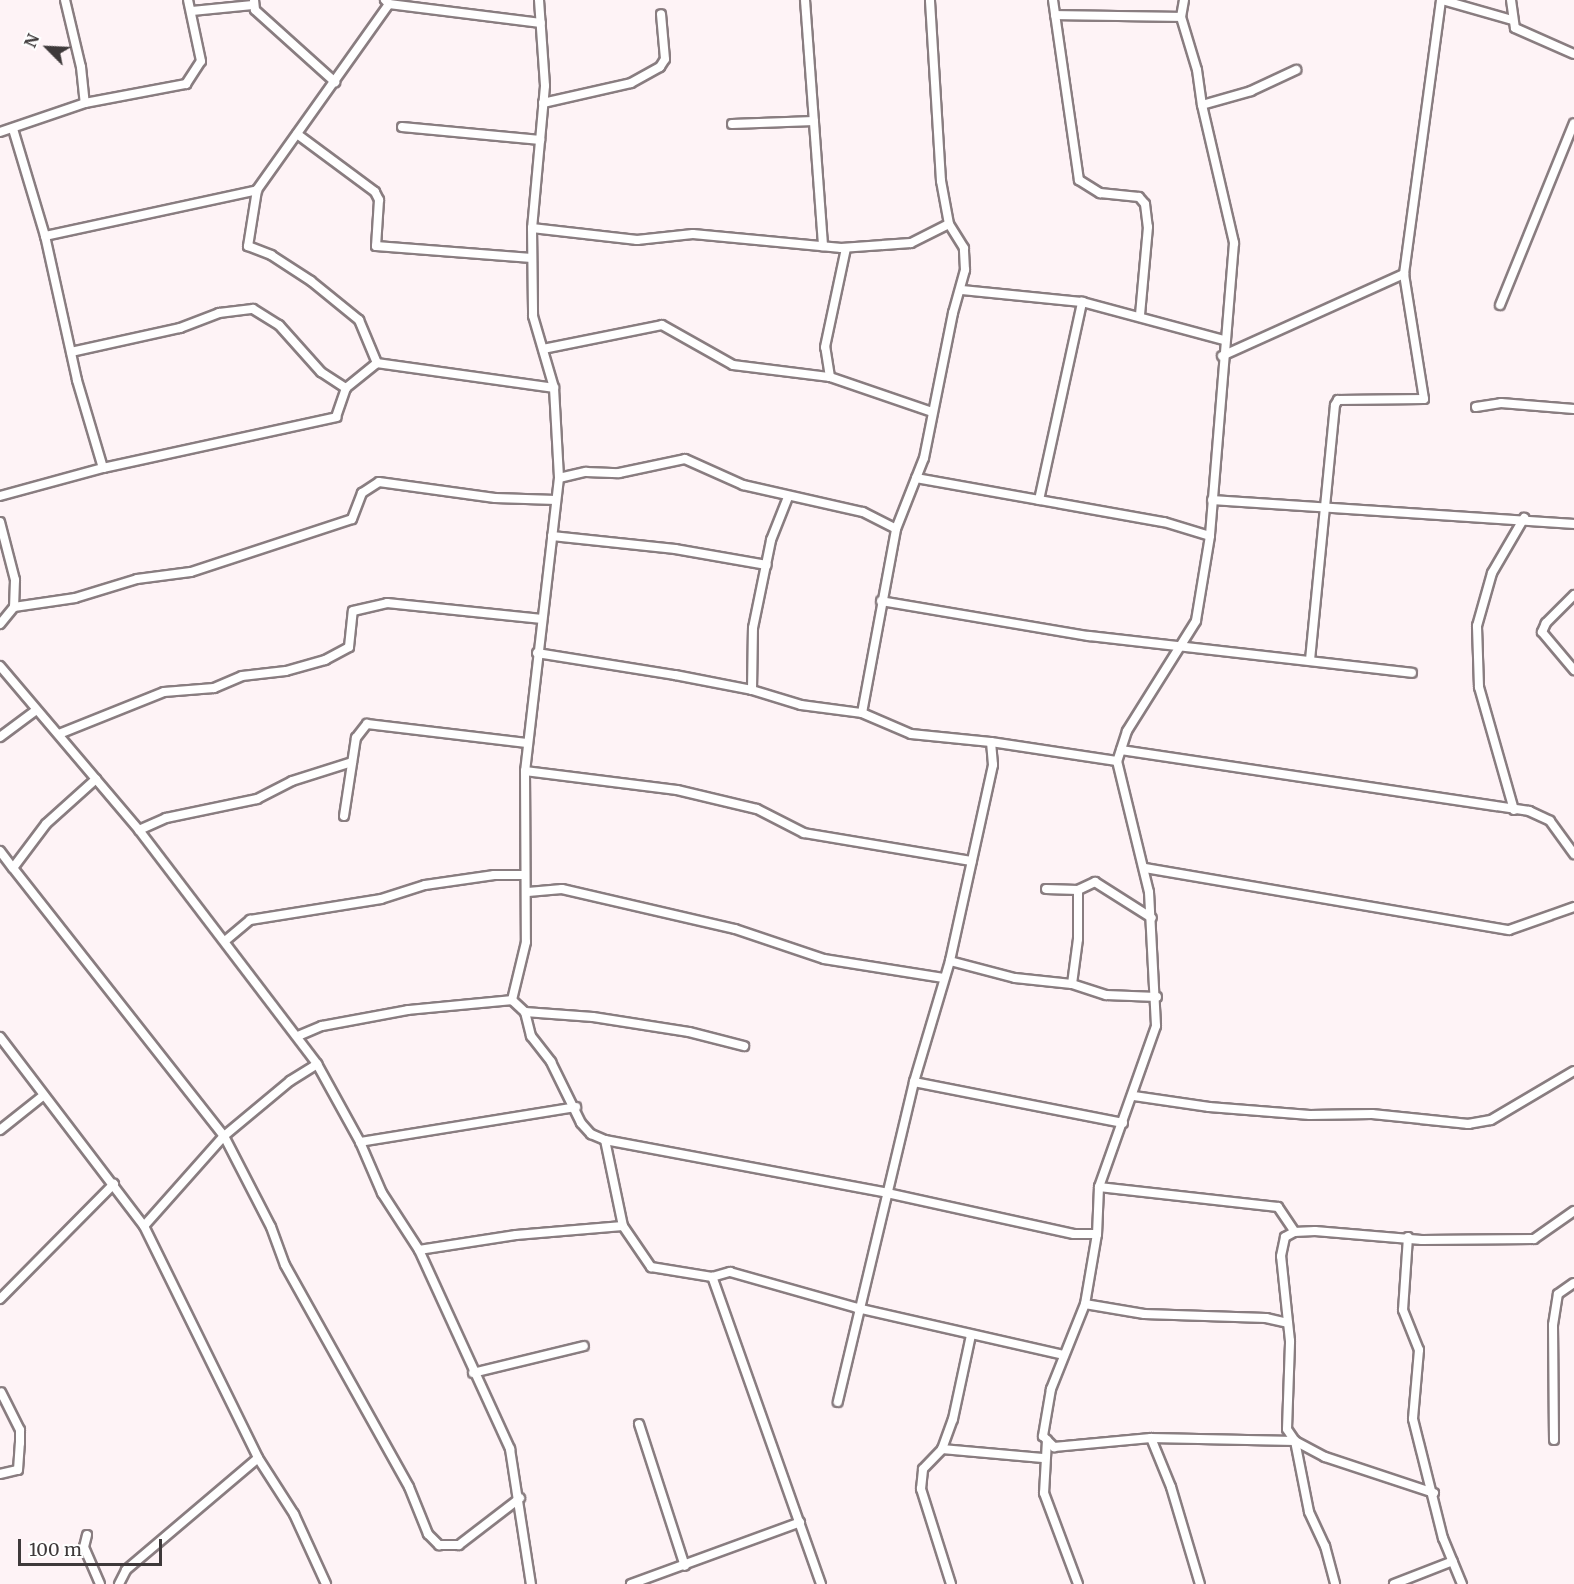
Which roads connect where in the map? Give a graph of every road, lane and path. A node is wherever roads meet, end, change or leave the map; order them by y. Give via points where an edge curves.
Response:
1 (65, 0) edge
2 (188, 0) edge
3 (539, 0) edge
4 (805, 0) edge
5 (930, 0) edge
6 (1053, 0) edge
7 (1184, 0) edge
8 (1441, 0) edge
9 (1511, 0) edge
10 (254, 2) edge
11 (387, 2) edge
12 (192, 12) junction
13 (661, 14) dead end
14 (1055, 15) junction
15 (1181, 17) junction
16 (1512, 20) junction
17 (541, 23) junction
18 (1574, 54) edge
19 (1296, 70) dead end
20 (335, 82) junction
21 (85, 103) junction
22 (543, 103) junction
23 (1202, 105) junction
24 (814, 121) junction
25 (1574, 123) edge
26 (732, 124) dead end
27 (402, 127) dead end
28 (13, 129) junction
29 (0, 132) edge
30 (297, 134) junction
31 (540, 140) junction
32 (257, 190) junction
33 (949, 224) junction
34 (532, 228) junction
35 (45, 236) junction
36 (823, 246) junction
37 (846, 248) junction
38 (532, 258) junction
39 (1404, 274) junction
40 (961, 290) junction
41 (1082, 302) junction
42 (1500, 305) dead end
43 (1140, 315) junction
44 (1224, 340) junction
45 (543, 349) junction
46 (71, 352) junction
47 (1222, 356) junction
48 (377, 363) junction
49 (830, 377) junction
50 (346, 388) junction
51 (554, 388) junction
52 (1476, 407) dead end
53 (1574, 409) edge
54 (932, 412) junction
55 (103, 468) junction
56 (559, 478) junction
57 (916, 478) junction
58 (0, 496) edge
59 (788, 497) junction
60 (556, 500) junction
61 (1039, 500) junction
62 (1212, 500) junction
63 (1323, 508) junction
64 (1524, 518) junction
65 (0, 522) edge
66 (1574, 524) edge
67 (896, 529) junction
68 (552, 536) junction
69 (1210, 536) junction
70 (766, 565) junction
71 (1574, 595) edge
72 (881, 600) junction
73 (14, 607) junction
74 (542, 619) junction
75 (0, 624) edge
76 (1184, 646) junction
77 (537, 653) junction
78 (1310, 660) junction
79 (0, 666) edge
80 (1574, 670) edge
81 (1412, 673) dead end
82 (752, 690) junction
83 (35, 711) junction
84 (862, 713) junction
85 (59, 734) junction
86 (0, 737) edge
87 (527, 742) junction
88 (991, 742) junction
89 (1121, 750) junction
90 (1116, 761) junction
91 (352, 762) junction
92 (525, 771) junction
93 (96, 778) junction
94 (1514, 810) junction
95 (344, 816) dead end
96 (139, 830) junction
97 (0, 851) edge
98 (1574, 854) edge
99 (972, 861) junction
100 (13, 868) junction
101 (1145, 868) junction
102 (524, 875) junction
103 (1046, 889) dead end
104 (1077, 890) junction
105 (528, 892) junction
106 (1574, 908) edge
107 (1152, 918) junction
108 (225, 941) junction
109 (950, 962) junction
110 (944, 978) junction
111 (1072, 984) junction
112 (1157, 997) junction
113 (512, 1000) junction
114 (525, 1012) junction
115 (298, 1036) junction
116 (0, 1037) edge
117 (744, 1046) dead end
118 (317, 1064) junction
119 (1574, 1071) edge
120 (914, 1082) junction
121 (44, 1095) junction
122 (1134, 1096) junction
123 (576, 1107) junction
124 (1123, 1123) junction
125 (0, 1130) edge
126 (224, 1136) junction
127 (605, 1140) junction
128 (360, 1142) junction
129 (114, 1184) junction
130 (1099, 1187) junction
131 (887, 1193) junction
132 (1574, 1212) edge
133 (144, 1226) junction
134 (623, 1226) junction
135 (1295, 1232) junction
136 (1097, 1234) junction
137 (1408, 1237) junction
138 (419, 1250) junction
139 (712, 1277) junction
140 (1574, 1283) edge
141 (0, 1299) edge
142 (1085, 1304) junction
143 (857, 1308) junction
144 (1287, 1323) junction
145 (971, 1335) junction
146 (584, 1346) dead end
147 (1064, 1355) junction
148 (473, 1373) junction
149 (1, 1392) edge
150 (838, 1402) dead end
151 (639, 1424) dead end
152 (1150, 1438) junction
153 (1047, 1440) junction
154 (1554, 1440) dead end
155 (1295, 1441) junction
156 (942, 1449) junction
157 (258, 1458) junction
158 (1043, 1458) junction
159 (0, 1474) edge
160 (1434, 1493) junction
161 (520, 1498) junction
162 (800, 1522) junction
163 (87, 1535) dead end
164 (1453, 1561) junction
165 (685, 1566) junction
166 (100, 1584) edge
167 (119, 1584) edge
168 (326, 1584) edge
169 (531, 1584) edge
170 (631, 1584) edge
171 (821, 1584) edge
172 (951, 1584) edge
173 (1078, 1584) edge
174 (1200, 1584) edge
175 (1335, 1584) edge
176 (1394, 1584) edge
177 (1462, 1584) edge

1 - 21 street
2 - 12 street
3 - 17 street
4 - 24 street
5 - 33 street via 938,150
6 - 14 street
7 - 15 street
8 - 16 street
8 - 39 street
9 - 16 street
10 - 12 street
10 - 20 street
11 - 17 street
11 - 20 street
12 - 21 street via 201,56 193,78 186,84
13 - 22 street via 665,59 660,67 631,82
14 - 15 street
14 - 43 street via 1079,180 1100,193 1139,197 1145,204 1148,227
15 - 23 street via 1197,70
16 - 18 street via 1523,34
17 - 22 street
19 - 23 street via 1251,91
20 - 30 street
21 - 28 street
22 - 31 street
23 - 44 street via 1234,243
24 - 26 street
24 - 36 street
25 - 42 street
27 - 31 street
28 - 29 street
28 - 35 street
30 - 32 street
30 - 38 street via 375,192 379,200 376,246
31 - 34 street
32 - 35 street
32 - 48 street via 248,246 271,255 310,281 358,320
33 - 37 street via 911,243
33 - 40 street via 964,248
34 - 36 street via 638,240 693,234
34 - 38 street
35 - 46 street
36 - 37 street
37 - 49 street via 825,347
38 - 45 street via 533,316
39 - 47 street
39 - 63 street via 1424,399 1338,400
40 - 41 street
40 - 54 street
41 - 43 street
41 - 61 street
43 - 44 street
44 - 47 street
45 - 49 street via 662,325 734,365
45 - 51 street
46 - 50 street via 253,309 279,325 321,372
46 - 55 street
47 - 62 street
48 - 50 street
48 - 51 street
49 - 54 street
50 - 55 street via 336,417
51 - 56 street
52 - 53 street via 1501,403
54 - 57 street
55 - 58 street
56 - 59 street via 586,472 619,473 685,459 743,485
56 - 60 street
57 - 61 street
57 - 67 street
59 - 67 street via 863,512
59 - 70 street
60 - 68 street
60 - 73 street via 495,498 379,482 362,493 352,519 191,572 137,579 75,598
61 - 69 street via 1164,522
62 - 63 street
62 - 69 street
63 - 64 street
63 - 78 street
64 - 66 street
64 - 94 street via 1492,573 1477,626 1479,687
65 - 73 street via 15,580
67 - 72 street
68 - 70 street via 675,549
68 - 74 street
69 - 76 street via 1196,621
70 - 82 street via 753,628
71 - 80 street via 1542,632 1545,641
72 - 76 street via 1089,636
72 - 84 street
73 - 75 street
74 - 77 street
74 - 85 street via 387,603 353,611 349,648 325,660 286,672 242,676 214,688 164,692
76 - 78 street
76 - 89 street via 1127,731
77 - 82 street
77 - 87 street
78 - 81 street
79 - 83 street
82 - 84 street via 801,705
83 - 85 street
83 - 86 street
84 - 88 street via 911,734
85 - 93 street
87 - 91 street via 367,724 356,738
87 - 92 street
88 - 90 street
88 - 99 street via 995,753
89 - 90 street
89 - 94 street
90 - 101 street
91 - 95 street
91 - 96 street via 292,781 257,798 166,818
92 - 99 street via 677,790 757,809 804,832
92 - 102 street
93 - 96 street
93 - 100 street via 46,824
94 - 98 street via 1541,814
96 - 108 street
97 - 100 street
99 - 109 street
100 - 126 street
101 - 106 street via 1509,930
101 - 107 street
102 - 105 street
102 - 108 street via 494,875 425,885 381,899 250,920
103 - 104 street
104 - 107 street via 1095,882
104 - 111 street via 1078,939
105 - 110 street via 562,889 735,929 824,959
105 - 113 street via 525,957
107 - 112 street
108 - 115 street
109 - 110 street
109 - 111 street via 1015,978
110 - 120 street
111 - 112 street via 1106,995
112 - 122 street via 1152,1045
113 - 114 street
113 - 115 street via 408,1010 322,1026
114 - 117 street via 593,1017 689,1032
114 - 123 street via 531,1036
115 - 118 street
116 - 121 street
118 - 126 street via 290,1081
118 - 128 street
119 - 122 street via 1491,1119 1468,1124 1372,1114 1310,1115 1209,1107
120 - 124 street
120 - 131 street
121 - 125 street
121 - 129 street
122 - 124 street
123 - 127 street via 591,1134
123 - 128 street
124 - 130 street
126 - 133 street
126 - 161 street via 271,1227 285,1265 409,1487 428,1534 440,1545 459,1545
127 - 131 street
127 - 134 street
128 - 138 street via 382,1193
129 - 133 street
129 - 141 street
130 - 135 street via 1278,1207
130 - 136 street
131 - 136 street via 1074,1234
131 - 143 street
132 - 137 street via 1534,1239 1449,1241
133 - 157 street
134 - 138 street via 516,1235
134 - 139 street via 651,1267
135 - 137 street
135 - 144 street via 1285,1237 1281,1256
136 - 142 street
137 - 160 street via 1403,1310 1419,1350 1413,1419
138 - 148 street
139 - 143 street via 730,1272
139 - 162 street
140 - 154 street via 1558,1294 1553,1325
142 - 144 street via 1144,1314 1266,1318
142 - 147 street
143 - 145 street
143 - 150 street
144 - 155 street via 1287,1428
145 - 147 street
145 - 156 street
146 - 148 street
147 - 153 street via 1043,1424
148 - 161 street via 510,1449
149 - 159 street via 20,1430 20,1443 18,1470
151 - 165 street
152 - 153 street via 1054,1447
152 - 155 street
152 - 174 street via 1171,1487
153 - 158 street
155 - 160 street via 1325,1457
155 - 175 street via 1309,1512 1325,1546
156 - 158 street
156 - 172 street via 923,1469 921,1490
157 - 167 street via 126,1570
157 - 168 street via 294,1514
158 - 173 street via 1044,1493
160 - 164 street via 1443,1538
161 - 169 street
162 - 165 street
162 - 171 street
163 - 166 street via 84,1547
164 - 176 street
164 - 177 street
165 - 170 street

